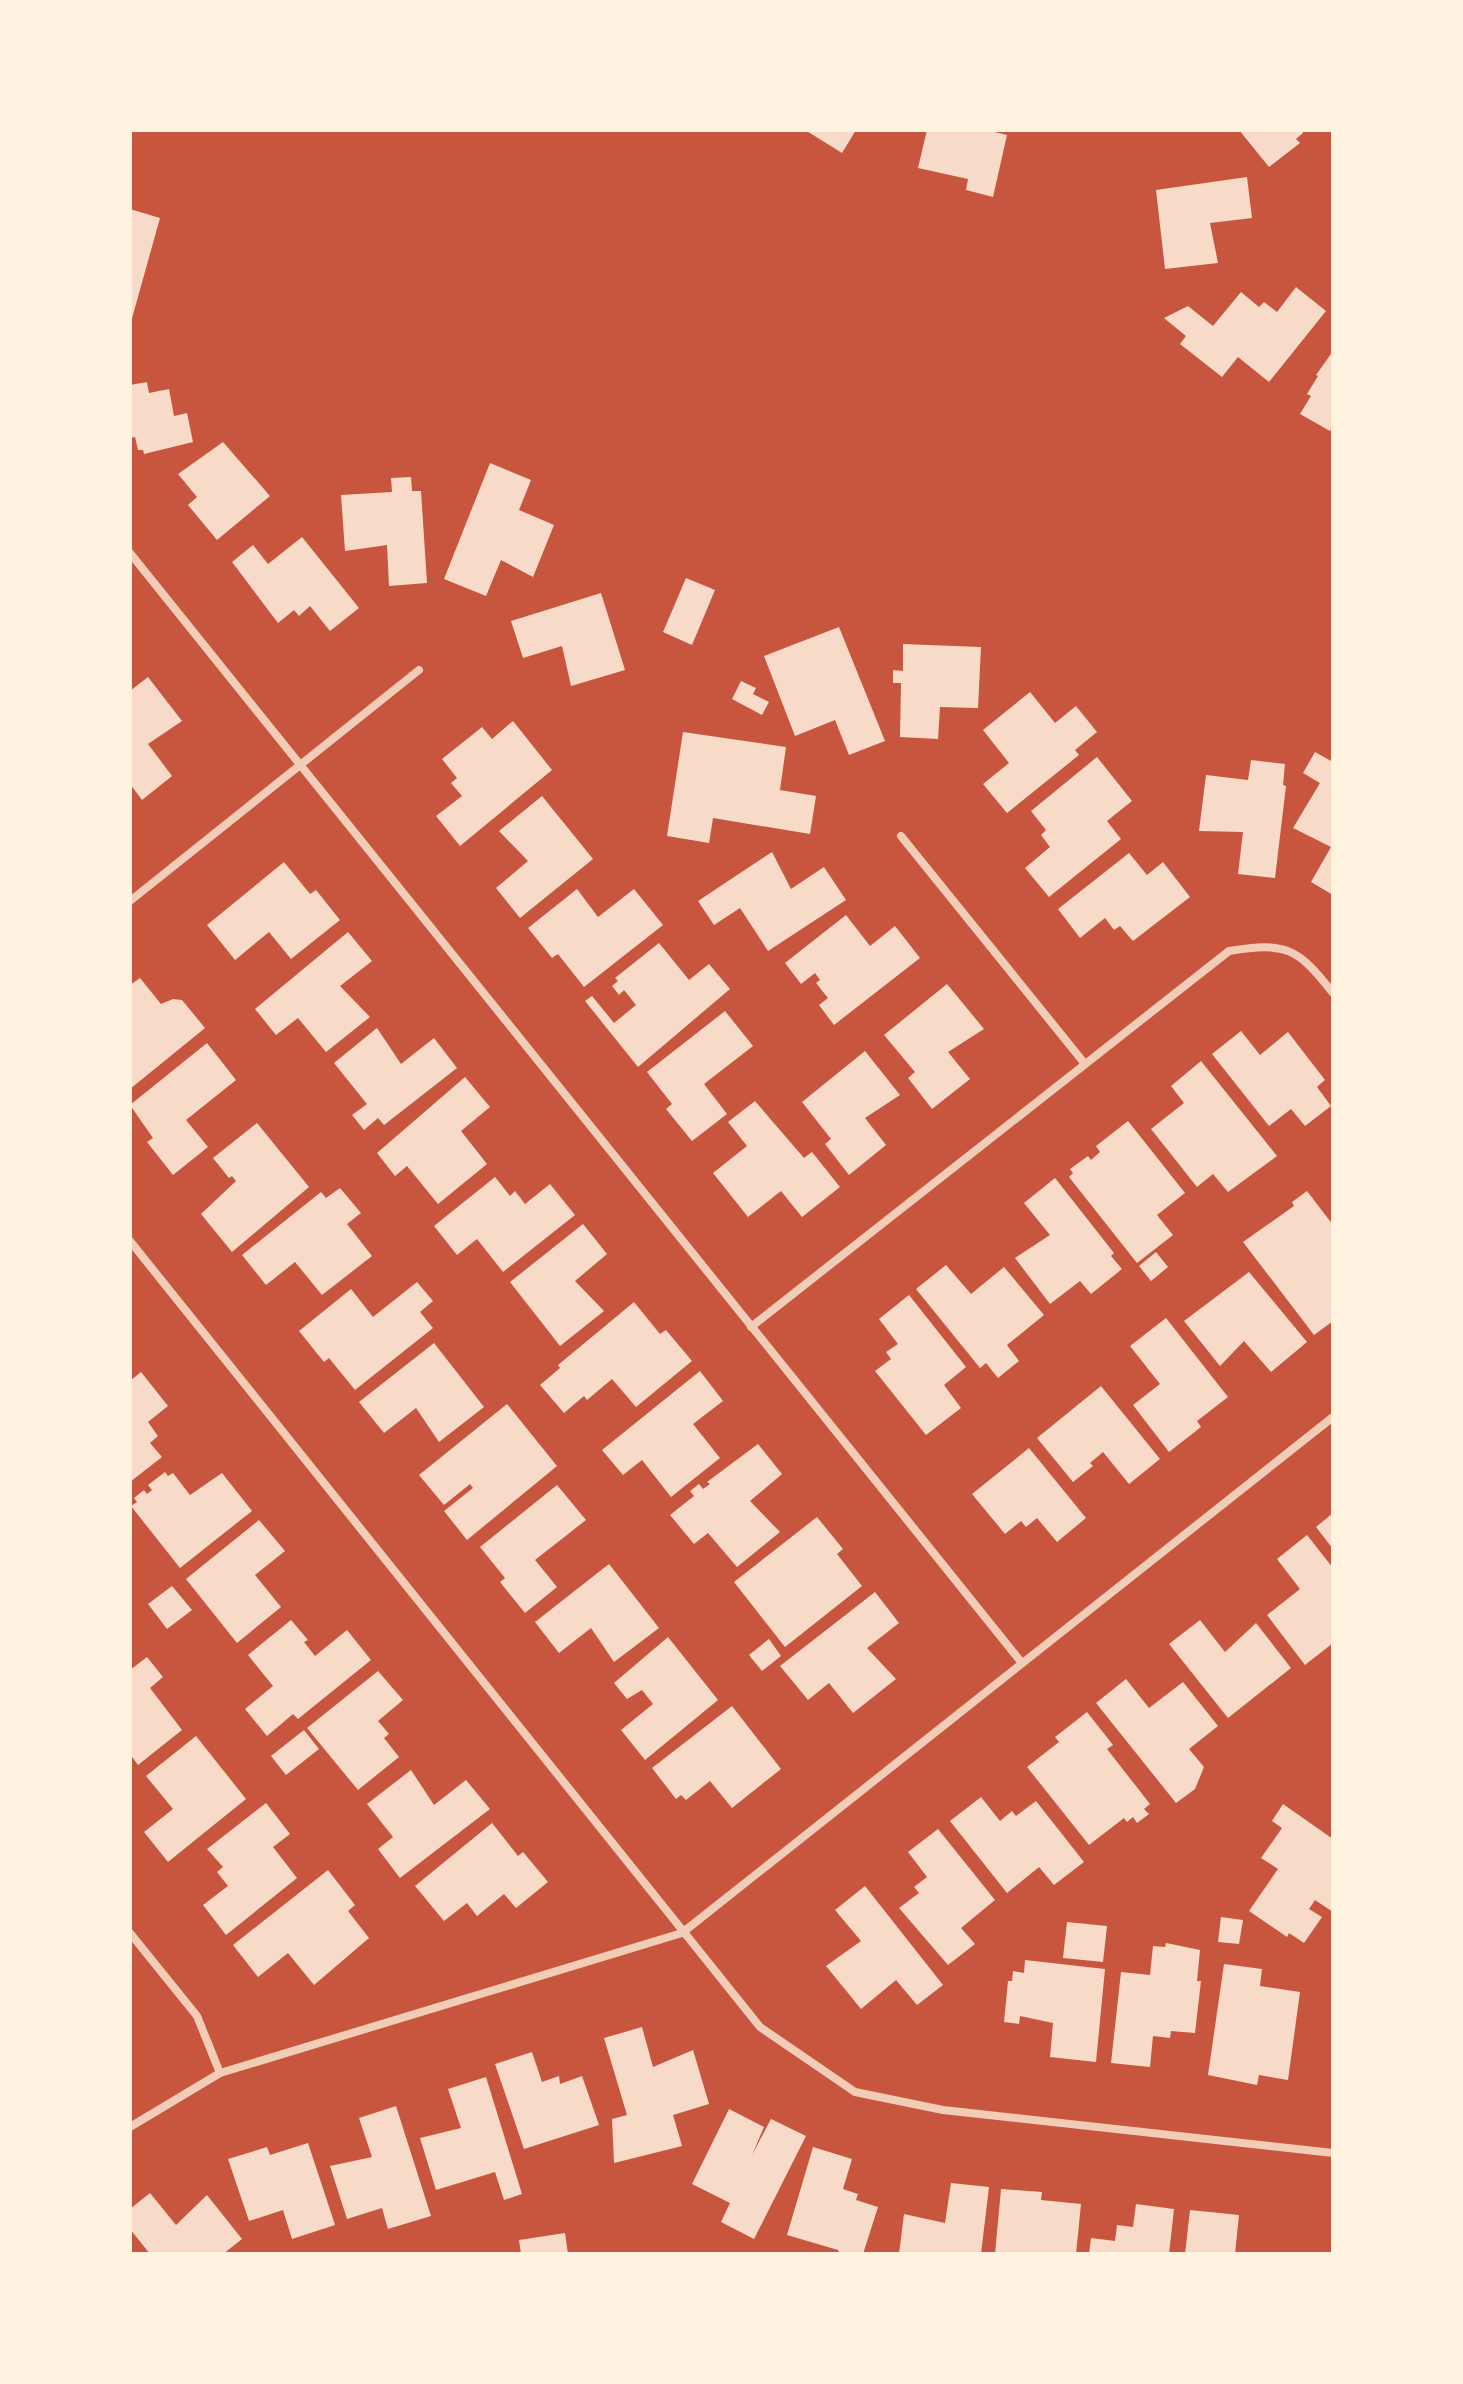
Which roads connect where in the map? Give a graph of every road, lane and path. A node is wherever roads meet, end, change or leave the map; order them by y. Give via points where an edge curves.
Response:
1 (130, 553) edge
2 (419, 670) dead end
3 (300, 765) junction
4 (901, 836) dead end
5 (130, 901) edge
6 (1333, 993) edge
7 (1085, 1064) junction
8 (130, 1241) edge
9 (751, 1327) junction
10 (1333, 1417) edge
11 (1022, 1663) junction
12 (130, 1933) edge
13 (682, 1933) junction
14 (220, 2073) junction
15 (130, 2127) edge
16 (1333, 2153) edge

1 - 3 street
2 - 3 street
3 - 5 street
3 - 9 street
4 - 7 street
6 - 7 street via 1306,959 1271,945 1229,951
7 - 9 street
8 - 13 street
9 - 11 street
10 - 11 street
11 - 13 street
12 - 14 street via 197,2016
13 - 14 street
13 - 16 street via 760,2027 855,2092 943,2110
14 - 15 street

